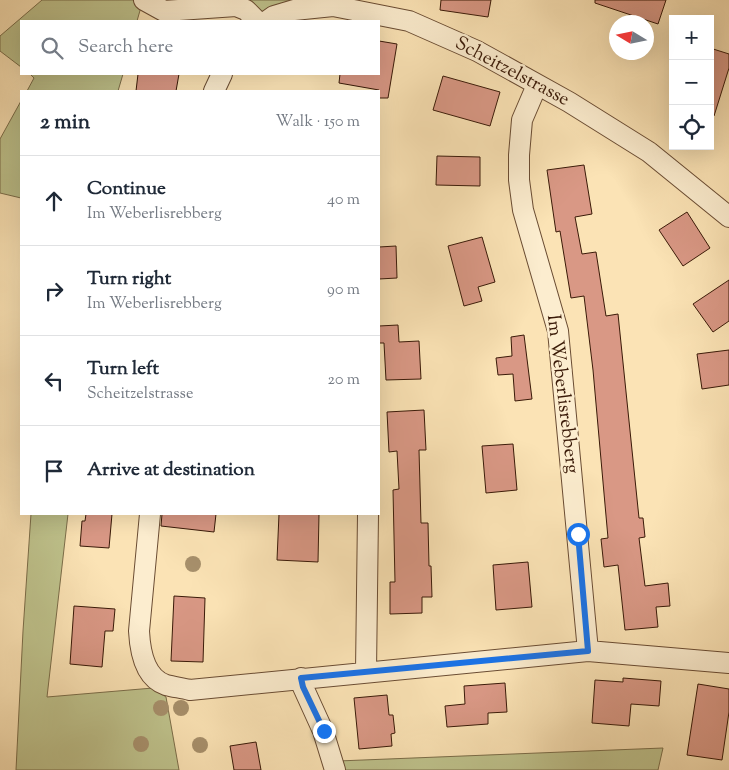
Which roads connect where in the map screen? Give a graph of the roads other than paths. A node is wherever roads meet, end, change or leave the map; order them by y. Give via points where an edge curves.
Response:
1 (144, 0) edge
2 (255, 20) edge
3 (268, 20) edge
4 (222, 75) edge
5 (536, 85) junction
6 (214, 90) edge
7 (729, 217) edge
8 (150, 515) edge
9 (368, 515) edge
10 (588, 651) junction
11 (729, 663) edge
12 (366, 671) junction
13 (301, 678) junction
14 (334, 770) edge

1 - 2 street via 164,10 236,6 246,10
3 - 5 street, Scheitzelstrasse via 294,10 333,6 409,21 477,51
4 - 6 street
5 - 7 street, Scheitzelstrasse via 649,152
5 - 10 street, Im Weberlisrebberg via 522,120 519,180 523,210 558,331
8 - 13 street via 139,631 140,648 149,672 164,684 190,690
9 - 12 street
10 - 11 street
10 - 12 street
12 - 13 street
13 - 14 street via 324,731

